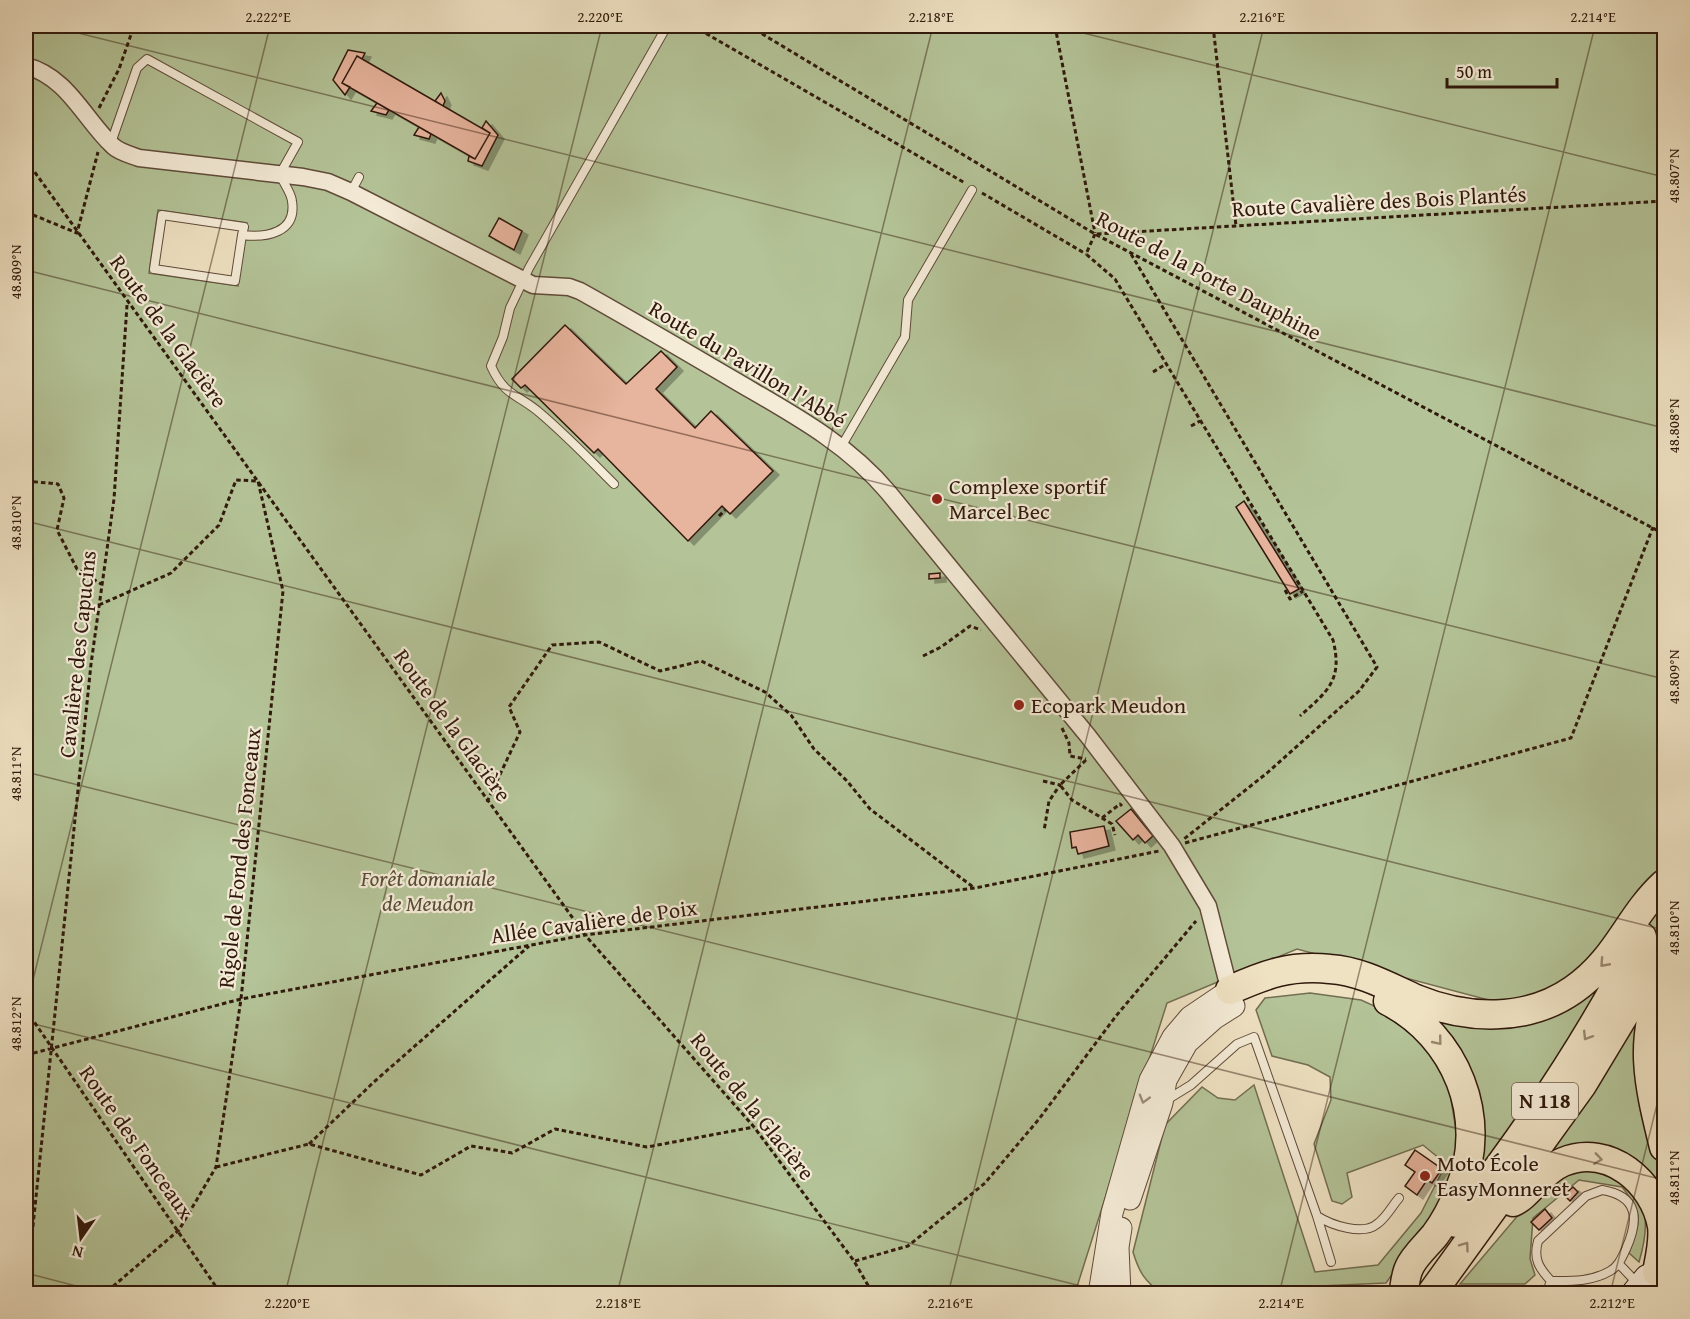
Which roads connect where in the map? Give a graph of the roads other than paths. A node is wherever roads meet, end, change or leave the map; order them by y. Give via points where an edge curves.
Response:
1 (667, 26) edge
2 (26, 66) edge
3 (111, 144) junction
4 (280, 174) junction
5 (972, 190) dead end
6 (242, 235) junction
7 (524, 280) junction
8 (842, 447) junction
9 (614, 484) dead end
10 (1665, 884) edge
11 (1665, 893) edge
12 (1665, 949) edge
13 (1665, 980) edge
14 (1232, 998) junction
15 (1162, 1103) junction
16 (1665, 1147) edge
17 (1399, 1198) dead end
18 (1494, 1208) junction
19 (1317, 1216) junction
20 (1331, 1262) dead end
21 (1618, 1264) junction
22 (1118, 1271) junction
23 (1551, 1281) junction
24 (1642, 1284) edge
25 (1412, 1292) edge
26 (1099, 1293) edge
27 (1120, 1293) edge
28 (1133, 1293) edge
29 (1546, 1293) edge

1 - 7 lane
2 - 3 street, Route du Pavillon l'Abbé via 57,81
3 - 4 street, Route du Pavillon l'Abbé via 139,158
3 - 4 lane via 137,68 147,59 298,142
4 - 6 lane via 292,200 290,222 283,230 267,236
4 - 7 street, Route du Pavillon l'Abbé via 355,184
5 - 8 lane via 908,300 905,336
6 - 6 lane via 244,226 162,215 154,269 235,281
7 - 8 street, Route du Pavillon l'Abbé via 533,285 580,291
7 - 9 lane via 510,308 491,366 499,383 538,411
8 - 14 street, Route du Pavillon l'Abbé via 888,492 1092,755 1172,846 1208,906
10 -> 14 highway via 1647,900 1606,963 1567,994 1531,1010 1465,1013 1333,969 1272,972
11 -> 25 highway, N 118 via 1595,1022
12 - 18 highway, N 118 via 1582,1085
13 - 16 highway via 1649,1027 1647,1058 1652,1099
14 - 15 street via 1187,1043 1166,1080
14 -> 25 highway via 1300,983 1347,985 1377,995 1413,1016 1433,1034 1453,1062 1469,1118 1465,1176 1437,1232 1409,1267
14 -> 26 street via 1190,1017 1173,1036 1150,1080 1112,1213
15 - 19 lane via 1191,1085 1237,1044 1254,1037
15 - 22 street via 1121,1225
17 - 19 lane via 1376,1226 1363,1230 1329,1224
18 -> 24 highway via 1520,1199 1552,1167 1566,1161 1610,1161 1641,1182 1654,1200 1662,1229
25 -> 18 highway, N 118
19 - 20 lane
21 - 23 lane via 1593,1278
21 - 23 lane via 1636,1217 1628,1200 1602,1190 1586,1196 1538,1241 1538,1266
21 - 24 lane
22 - 27 street
22 - 28 street
23 - 29 lane

